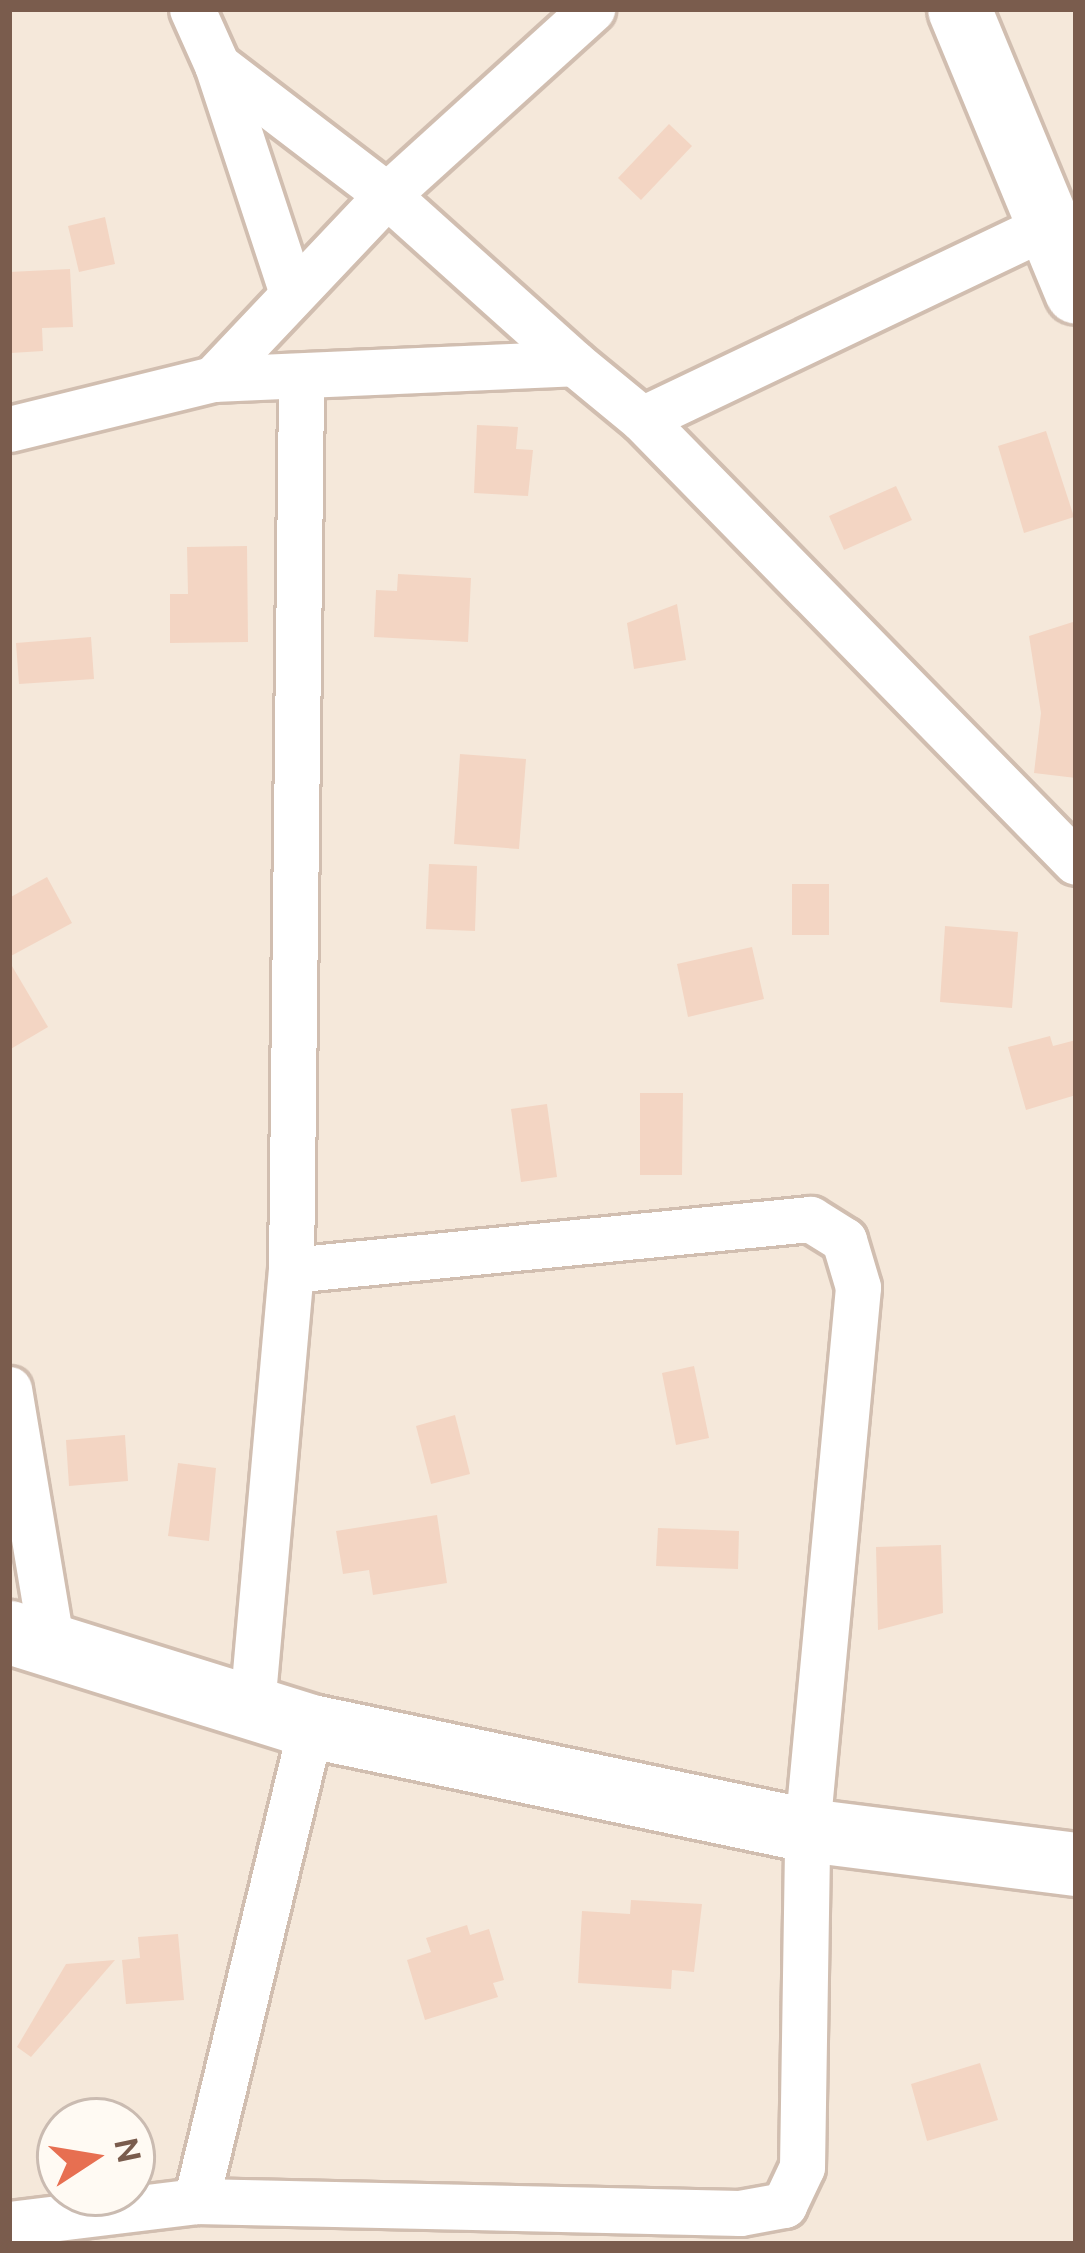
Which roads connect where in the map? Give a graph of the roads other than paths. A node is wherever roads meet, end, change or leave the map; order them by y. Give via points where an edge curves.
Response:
1 (592, 9) edge
2 (959, 9) edge
3 (980, 9) edge
4 (198, 13) edge
5 (217, 65) junction
6 (998, 107) junction
7 (387, 195) junction
8 (1050, 224) junction
9 (292, 292) junction
10 (1076, 292) edge
11 (574, 363) junction
12 (213, 379) junction
13 (301, 382) junction
14 (642, 419) junction
15 (9, 429) edge
16 (1076, 862) edge
17 (291, 1270) junction
18 (9, 1389) edge
19 (31, 1638) edge
20 (252, 1706) junction
21 (311, 1726) junction
22 (807, 1830) junction
23 (1076, 1864) edge
24 (196, 2201) junction
25 (9, 2224) edge

1 - 7 street
2 - 6 street
3 - 6 street
4 - 5 street
5 - 7 street
5 - 9 street
6 - 8 street
7 - 9 street
7 - 11 street
8 - 10 street
8 - 14 street
9 - 12 street
11 - 13 street
11 - 14 street
12 - 13 street
12 - 15 street
13 - 17 street
14 - 16 street
17 - 20 street
17 - 22 street via 810,1219 844,1240 858,1288
18 - 19 street
19 - 20 street
20 - 21 street
21 - 22 street
21 - 24 street
22 - 23 street
22 - 24 street via 802,2167 784,2205
24 - 25 street

